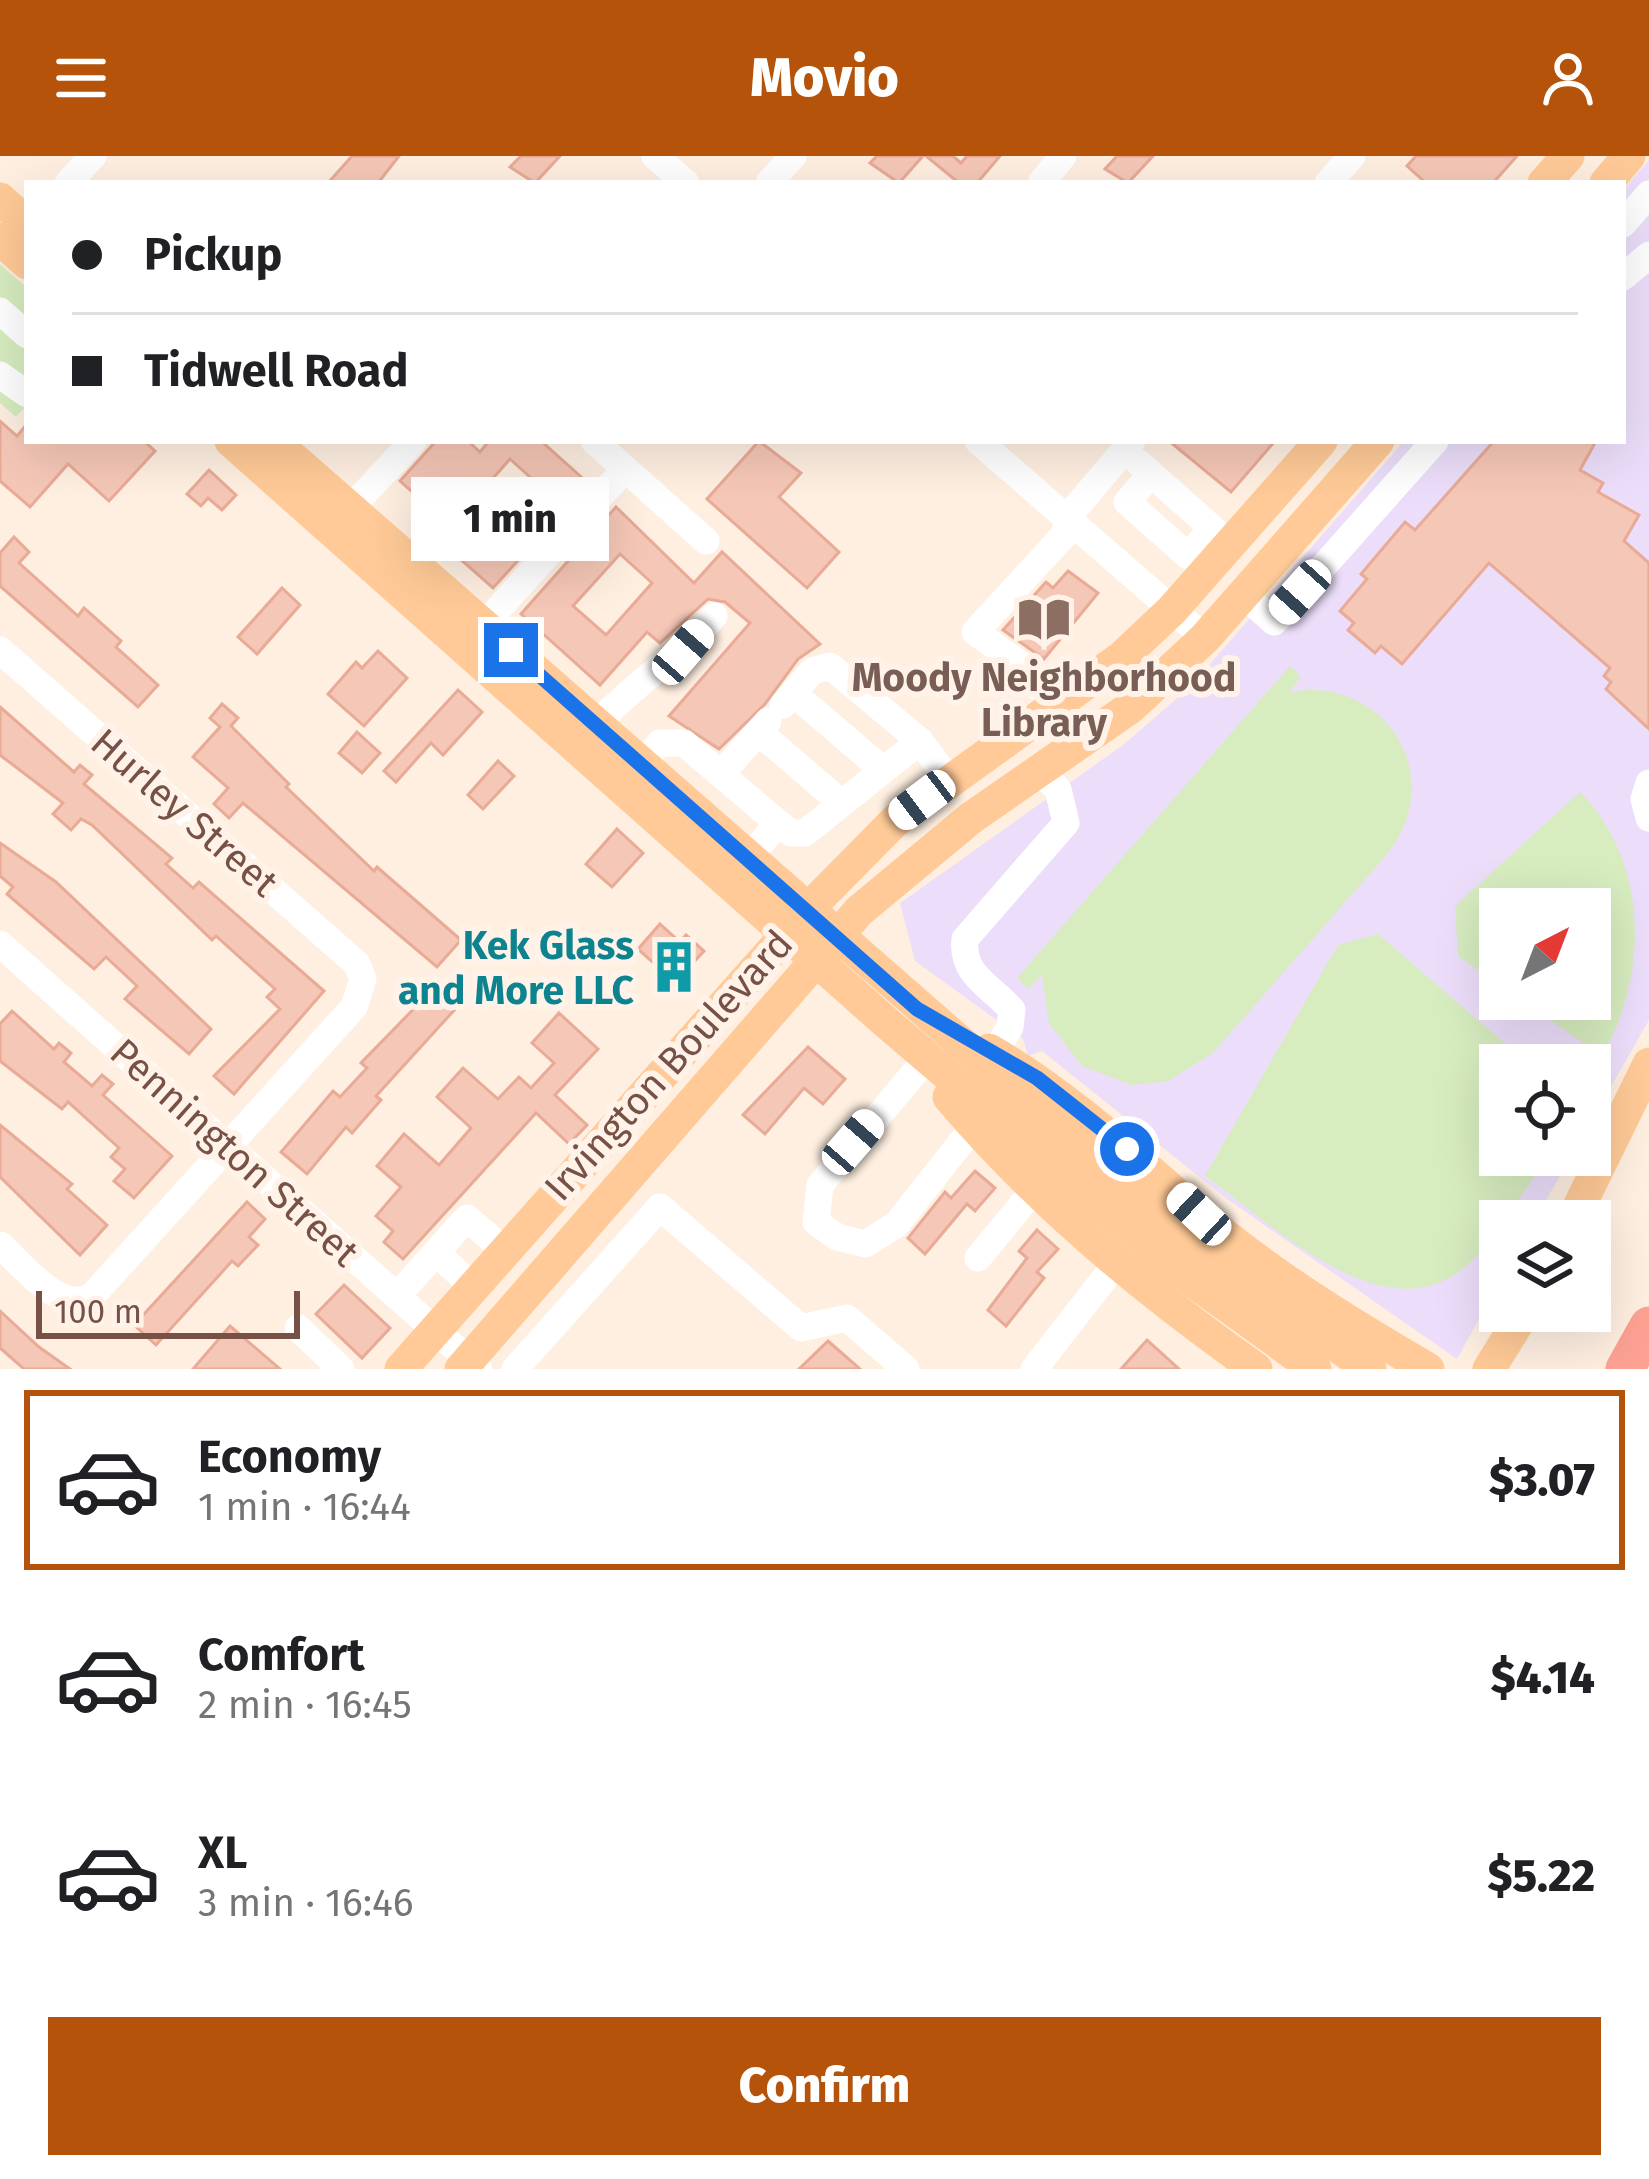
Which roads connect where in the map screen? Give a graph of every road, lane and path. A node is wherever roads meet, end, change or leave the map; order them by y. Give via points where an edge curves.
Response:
1 (93, 156) edge
2 (655, 156) edge
3 (793, 156) edge
4 (1063, 156) edge
5 (1352, 156) edge
6 (1568, 156) edge
7 (1630, 156) edge
8 (72, 180) edge
9 (683, 180) edge
10 (772, 180) edge
11 (1043, 180) edge
12 (1331, 180) edge
13 (1547, 180) edge
14 (1609, 180) edge
15 (1649, 194) edge
16 (0, 199) edge
17 (1626, 221) edge
18 (13, 241) edge
19 (1649, 254) edge
20 (1626, 274) edge
21 (0, 311) edge
22 (24, 331) edge
23 (235, 444) edge
24 (276, 444) edge
25 (409, 444) edge
26 (597, 444) edge
27 (981, 444) edge
28 (1313, 444) edge
29 (1376, 444) edge
30 (1432, 444) edge
31 (1128, 445) edge
32 (625, 469) junction
33 (1151, 474) junction
34 (1406, 474) junction
35 (350, 509) junction
36 (1067, 518) junction
37 (1154, 526) junction
38 (1221, 536) junction
39 (706, 541) dead end
40 (1120, 565) junction
41 (1243, 595) junction
42 (1172, 610) junction
43 (714, 616) dead end
44 (474, 636) junction
45 (1205, 638) junction
46 (0, 650) edge
47 (1121, 658) junction
48 (1047, 695) junction
49 (776, 713) junction
50 (596, 725) junction
51 (920, 741) junction
52 (627, 766) junction
53 (882, 769) junction
54 (1038, 771) junction
55 (722, 773) junction
56 (949, 780) junction
57 (1649, 783) edge
58 (840, 802) junction
59 (1649, 818) edge
60 (778, 823) junction
61 (747, 860) junction
62 (795, 922) junction
63 (0, 944) edge
64 (826, 950) junction
65 (920, 1011) junction
66 (888, 1024) junction
67 (994, 1053) junction
68 (922, 1064) junction
69 (1649, 1064) edge
70 (974, 1126) junction
71 (610, 1131) junction
72 (230, 1147) junction
73 (645, 1159) junction
74 (1034, 1190) junction
75 (1582, 1200) edge
76 (0, 1245) edge
77 (504, 1250) junction
78 (436, 1253) junction
79 (978, 1258) dead end
80 (1115, 1265) junction
81 (473, 1286) junction
82 (397, 1296) junction
83 (1649, 1326) edge
84 (298, 1328) dead end
85 (435, 1330) junction
86 (1512, 1332) edge
87 (469, 1366) edge
88 (341, 1369) edge
89 (401, 1369) edge
90 (514, 1369) edge
91 (906, 1369) edge
92 (1034, 1369) edge
93 (1256, 1369) edge
94 (1315, 1369) edge
95 (1370, 1369) edge
96 (1428, 1369) edge
97 (1489, 1369) edge
98 (1625, 1369) edge

1 - 8 street
2 - 9 street
3 - 10 street
4 - 11 street
5 - 12 street
6 - 13 main road
7 - 14 main road
15 - 17 street
16 - 18 main road
19 - 20 street
21 - 22 street
23 - 44 main road
24 - 35 main road
25 - 35 street
26 - 32 street
27 - 36 street
28 - 38 main road, Irvington Boulevard
29 - 34 street
29 - 41 main road, Irvington Boulevard
30 - 34 street
31 - 33 street
31 - 36 street
32 - 39 street
32 - 44 street
33 - 37 street via 1126,502
33 - 38 street
34 - 41 street via 1274,622
35 - 44 main road
36 - 40 street
36 - 48 street via 1066,534 975,632 1034,674
37 - 38 street via 1188,556
37 - 40 street
38 - 42 main road, Irvington Boulevard
40 - 42 street
41 - 45 main road, Irvington Boulevard
42 - 45 street
42 - 47 main road, Irvington Boulevard
43 - 50 street
44 - 50 main road
44 - 52 main road
45 - 54 main road, Irvington Boulevard via 1131,706
46 - 72 street, Hurley Street via 347,955 363,980 354,1007
47 - 48 main road, Irvington Boulevard
47 - 54 main road via 1042,737
48 - 56 main road, Irvington Boulevard
49 - 51 street via 812,671 830,666
49 - 53 street
49 - 55 street
49 - 58 street
50 - 52 main road
51 - 53 street
51 - 56 street
52 - 55 street via 671,741
52 - 61 main road
52 - 62 main road
53 - 58 street
54 - 64 main road, Irvington Boulevard via 916,860
54 - 67 street via 1058,789 1066,824 965,939 969,972 1012,1010
55 - 60 street
56 - 62 main road, Irvington Boulevard via 895,821
57 - 59 street
58 - 60 street via 806,833
60 - 61 street
61 - 62 main road
62 - 64 main road
62 - 71 main road, Irvington Boulevard
63 - 72 street, Pennington Street
64 - 65 main road
64 - 66 main road
64 - 73 main road, Irvington Boulevard
65 - 67 main road
65 - 95 main road via 1191,1244
66 - 68 main road
66 - 94 main road via 1172,1266
67 - 96 main road via 1103,1129 1250,1254
68 - 70 main road
68 - 70 street via 820,1185 816,1222 865,1244 896,1225
69 - 75 main road
70 - 74 main road
71 - 73 main road
71 - 77 main road, Irvington Boulevard
72 - 76 street via 111,1279 76,1303
72 - 82 street, Pennington Street
73 - 87 main road, Irvington Boulevard
74 - 79 street
74 - 80 main road
77 - 78 street via 467,1218
77 - 81 main road, Irvington Boulevard
78 - 81 street
78 - 82 street
80 - 92 street
80 - 93 main road
81 - 85 main road, Irvington Boulevard
82 - 85 street, Pennington Street
83 - 98 highway
84 - 88 street
85 - 87 street, Pennington Street
85 - 89 main road, Irvington Boulevard
86 - 97 main road
90 - 91 street via 660,1207 801,1328 847,1318

